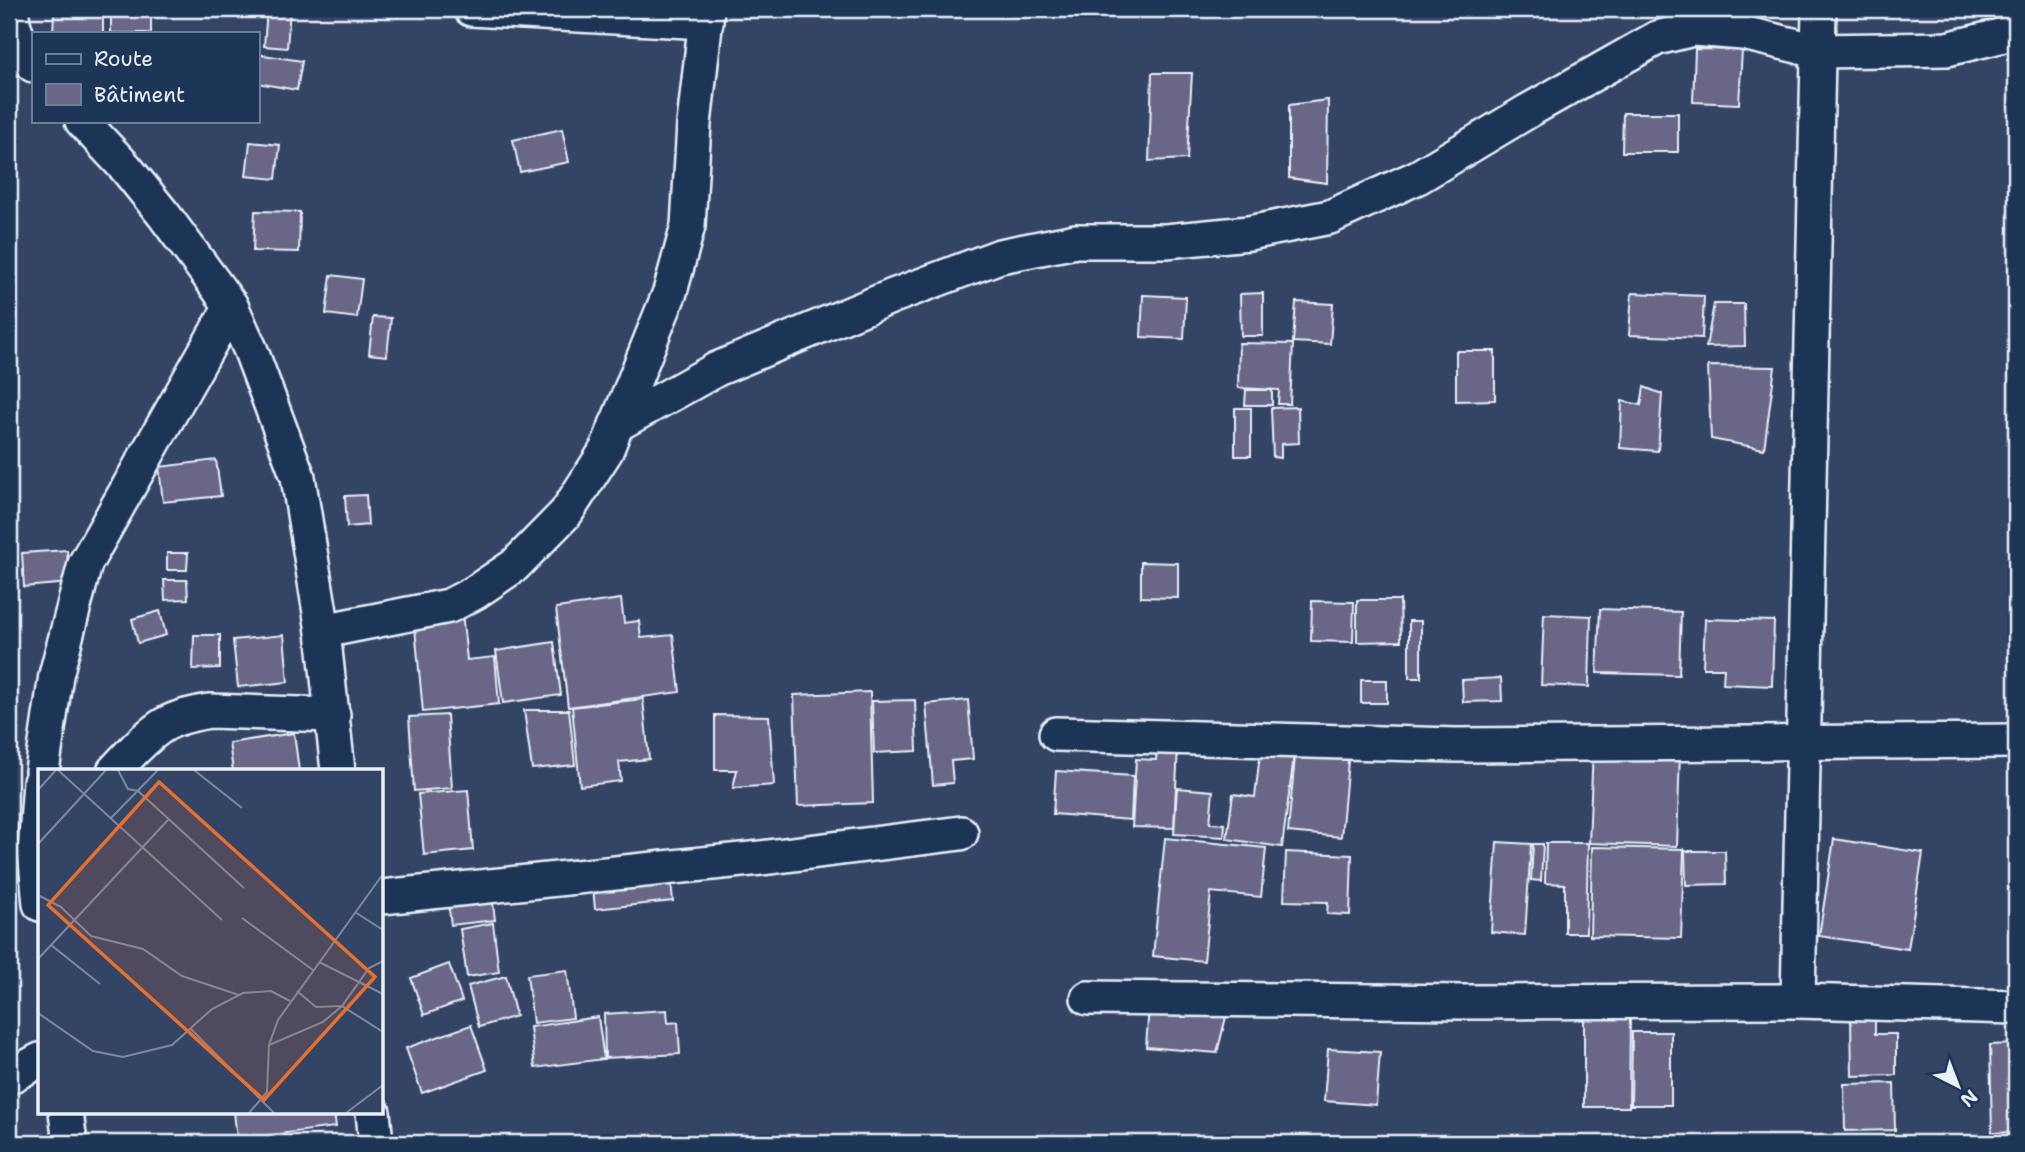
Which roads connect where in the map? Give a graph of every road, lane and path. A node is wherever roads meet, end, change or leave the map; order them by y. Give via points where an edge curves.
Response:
1 (12, 9) edge
2 (471, 9) edge
3 (1819, 9) edge
4 (706, 15) edge
5 (2016, 32) edge
6 (1818, 51) junction
7 (32, 63) edge
8 (83, 122) edge
9 (231, 306) junction
10 (616, 425) junction
11 (323, 631) junction
12 (333, 715) junction
13 (1056, 734) dead end
14 (2016, 741) edge
15 (1803, 743) junction
16 (42, 769) edge
17 (116, 769) edge
18 (338, 769) edge
19 (38, 793) edge
20 (961, 833) dead end
21 (28, 850) edge
22 (38, 895) edge
23 (383, 897) edge
24 (1088, 998) dead end
25 (1798, 1001) junction
26 (2016, 1007) edge
27 (38, 1061) edge
28 (9, 1077) edge
29 (66, 1114) edge
30 (373, 1114) edge
31 (71, 1143) edge
32 (376, 1143) edge

1 - 7 street
2 - 4 street
3 - 6 street
4 - 10 street via 688,226 670,292
5 - 6 street via 1947,49
6 - 10 street via 1743,33 1693,29 1657,38 1418,177 1330,217 1248,233 1166,241 1076,241 1000,256 717,369
6 - 15 street
8 - 9 street via 164,215
9 - 11 street via 298,477
9 - 16 street via 85,564 56,675
10 - 11 street via 606,451 566,513 514,566 449,606
11 - 12 street
12 - 17 street via 209,711 190,715 164,724
12 - 18 street
13 - 15 street via 1456,745
14 - 15 street
15 - 25 street
19 - 21 street
20 - 23 street
21 - 22 street
24 - 25 street
25 - 26 street
27 - 28 street
29 - 31 street
30 - 32 street

